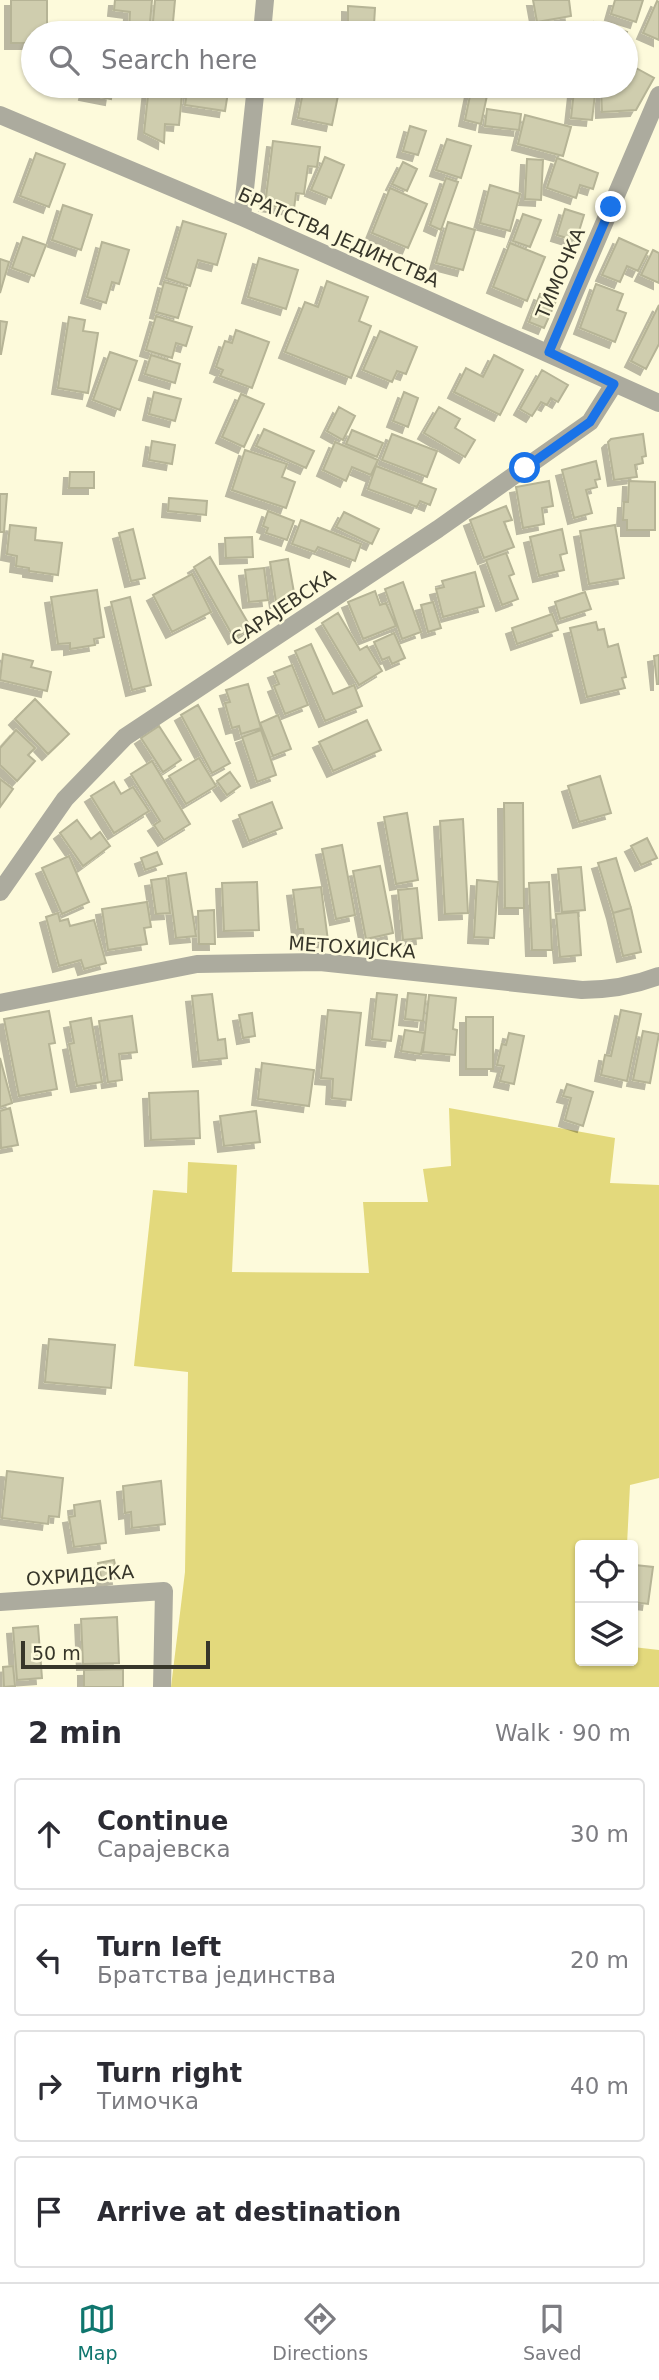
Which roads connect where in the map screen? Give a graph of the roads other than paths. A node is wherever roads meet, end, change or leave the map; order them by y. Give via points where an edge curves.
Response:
1 (265, 0) edge
2 (263, 21) edge
3 (659, 95) edge
4 (255, 98) edge
5 (0, 115) edge
6 (242, 217) junction
7 (549, 352) junction
8 (614, 384) junction
9 (659, 403) edge
10 (0, 892) edge
11 (659, 976) edge
12 (0, 1003) edge
13 (0, 1602) edge
14 (162, 1687) edge

1 - 2 street
3 - 7 street, ТИМОЧКА
4 - 6 street
5 - 6 street, БРАТСТВА ЈЕДИНСТВА
6 - 7 street, БРАТСТВА ЈЕДИНСТВА
7 - 8 street, БРАТСТВА ЈЕДИНСТВА
8 - 9 street, БРАТСТВА ЈЕДИНСТВА
8 - 10 street, САРАЈЕВСКА via 590,422 125,737 65,799
11 - 12 street, МЕТОХИЈСКА via 631,986 582,990 320,961 197,964
13 - 14 street, ОХРИДСКА via 164,1591

